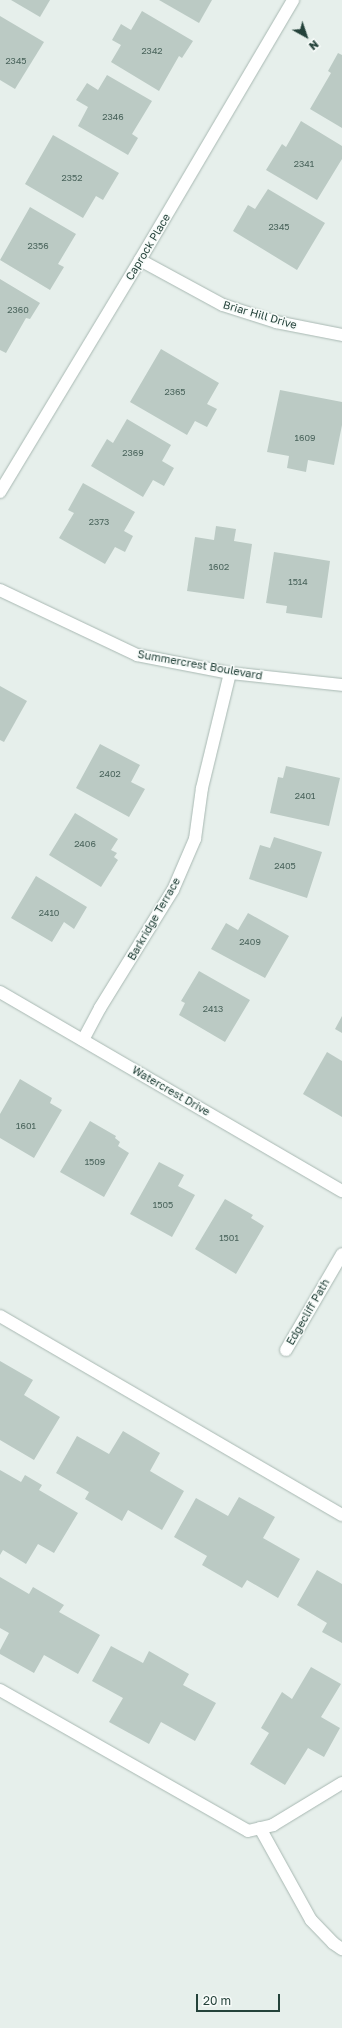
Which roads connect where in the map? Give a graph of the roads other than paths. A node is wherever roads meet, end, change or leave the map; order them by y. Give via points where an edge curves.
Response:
1 (293, 0) edge
2 (140, 260) junction
3 (342, 335) edge
4 (0, 492) edge
5 (0, 590) edge
6 (230, 673) junction
7 (342, 685) edge
8 (0, 992) edge
9 (83, 1040) junction
10 (342, 1191) edge
11 (342, 1254) edge
12 (0, 1316) edge
13 (286, 1350) dead end
14 (342, 1515) edge
15 (0, 1690) edge
16 (342, 1783) edge
17 (260, 1828) junction
18 (342, 1948) edge

1 - 2 street, Caprock Place
2 - 3 street, Briar Hill Drive via 223,305 276,322
2 - 4 street, Caprock Place
5 - 6 street, Summercrest Boulevard via 137,655
6 - 7 street, Summercrest Boulevard
6 - 9 street, Barkridge Terrace via 202,788 195,839 173,890
8 - 9 street, Watercrest Drive
9 - 10 street, Watercrest Drive
11 - 13 street, Edgecliff Path
12 - 14 street
15 - 17 street via 248,1831
16 - 17 street via 273,1825
17 - 18 street via 311,1920 333,1943

